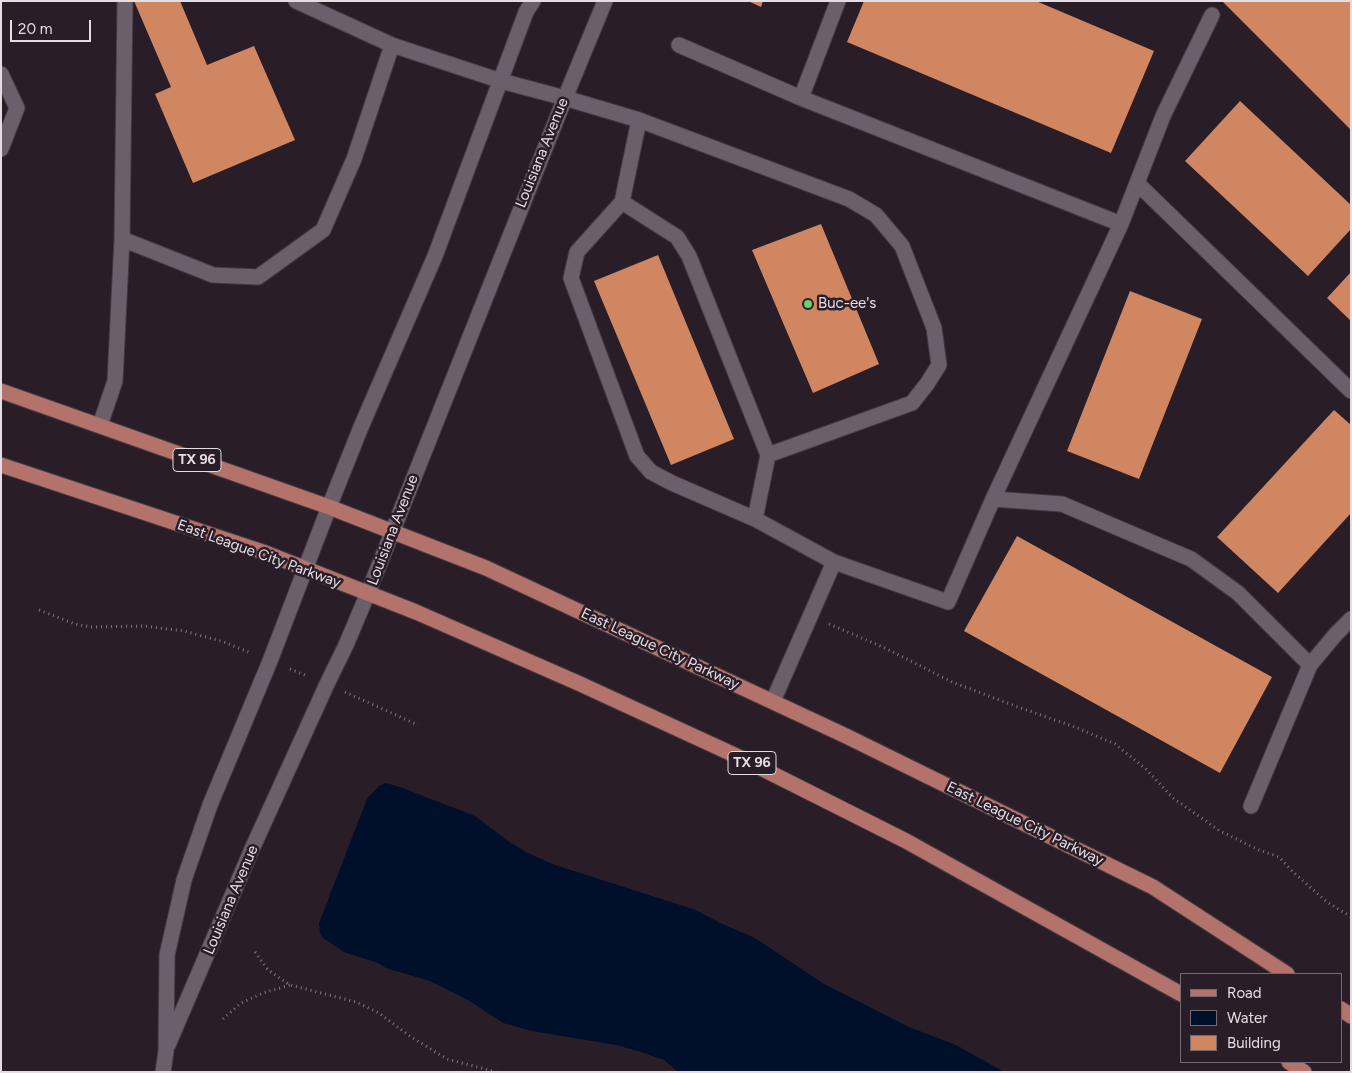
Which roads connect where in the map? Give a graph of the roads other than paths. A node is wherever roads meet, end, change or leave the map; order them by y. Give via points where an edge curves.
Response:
1 (125, 1) edge
2 (296, 1) edge
3 (533, 1) edge
4 (605, 1) edge
5 (838, 1) edge
6 (1212, 15) dead end
7 (679, 44) dead end
8 (392, 45) junction
9 (1, 74) edge
10 (501, 81) junction
11 (564, 98) junction
12 (801, 98) junction
13 (639, 120) junction
14 (1, 149) edge
15 (1137, 184) junction
16 (622, 202) junction
17 (1121, 224) junction
18 (122, 239) junction
19 (1, 391) edge
20 (1351, 391) edge
21 (100, 425) junction
22 (768, 455) junction
23 (1, 465) edge
24 (993, 499) junction
25 (328, 507) junction
26 (755, 519) junction
27 (392, 531) junction
28 (834, 562) junction
29 (305, 570) junction
30 (368, 593) junction
31 (1351, 620) edge
32 (1310, 665) junction
33 (772, 701) junction
34 (1251, 806) dead end
35 (1285, 973) edge
36 (1180, 993) edge
37 (166, 1051) junction
38 (1290, 1063) edge
39 (162, 1072) edge
40 (1304, 1072) edge

1 - 18 street
2 - 8 street
3 - 10 street, Louisiana Avenue
4 - 11 street, Louisiana Avenue
5 - 12 street
6 - 15 street via 1163,116
7 - 12 street
8 - 10 street
8 - 18 street via 354,159 323,230 258,276 213,275
9 - 14 street via 17,108
10 - 11 street
10 - 25 street, Louisiana Avenue via 435,256
11 - 13 street
11 - 27 street, Louisiana Avenue
12 - 17 street
13 - 16 street
13 - 22 street via 848,200 876,215 902,246 934,328 939,365 912,403
15 - 17 street
15 - 20 street
16 - 22 street via 677,237 689,256
16 - 26 street via 577,252 571,278 637,456 651,472
17 - 24 street
18 - 21 street via 115,381
19 - 21 main road, East League City Parkway / TX 96
21 - 25 main road, East League City Parkway / TX 96
22 - 26 street
23 - 29 main road, East League City Parkway / TX 96 via 263,552
24 - 28 street via 948,602
24 - 32 street via 1062,504 1191,559 1238,593
25 - 27 main road, East League City Parkway / TX 96
25 - 29 street, Louisiana Avenue
26 - 28 street
27 - 30 street, Louisiana Avenue
27 - 33 main road, East League City Parkway / TX 96 via 486,568
28 - 33 street
29 - 30 main road, East League City Parkway / TX 96
29 - 37 street, Louisiana Avenue via 210,806 184,880 166,955
30 - 36 main road, East League City Parkway / TX 96 via 741,758 906,841
30 - 37 street, Louisiana Avenue via 248,858
31 - 32 street
32 - 34 street
33 - 35 main road, East League City Parkway / TX 96 via 1154,887
37 - 39 street, Louisiana Avenue
38 - 40 main road

